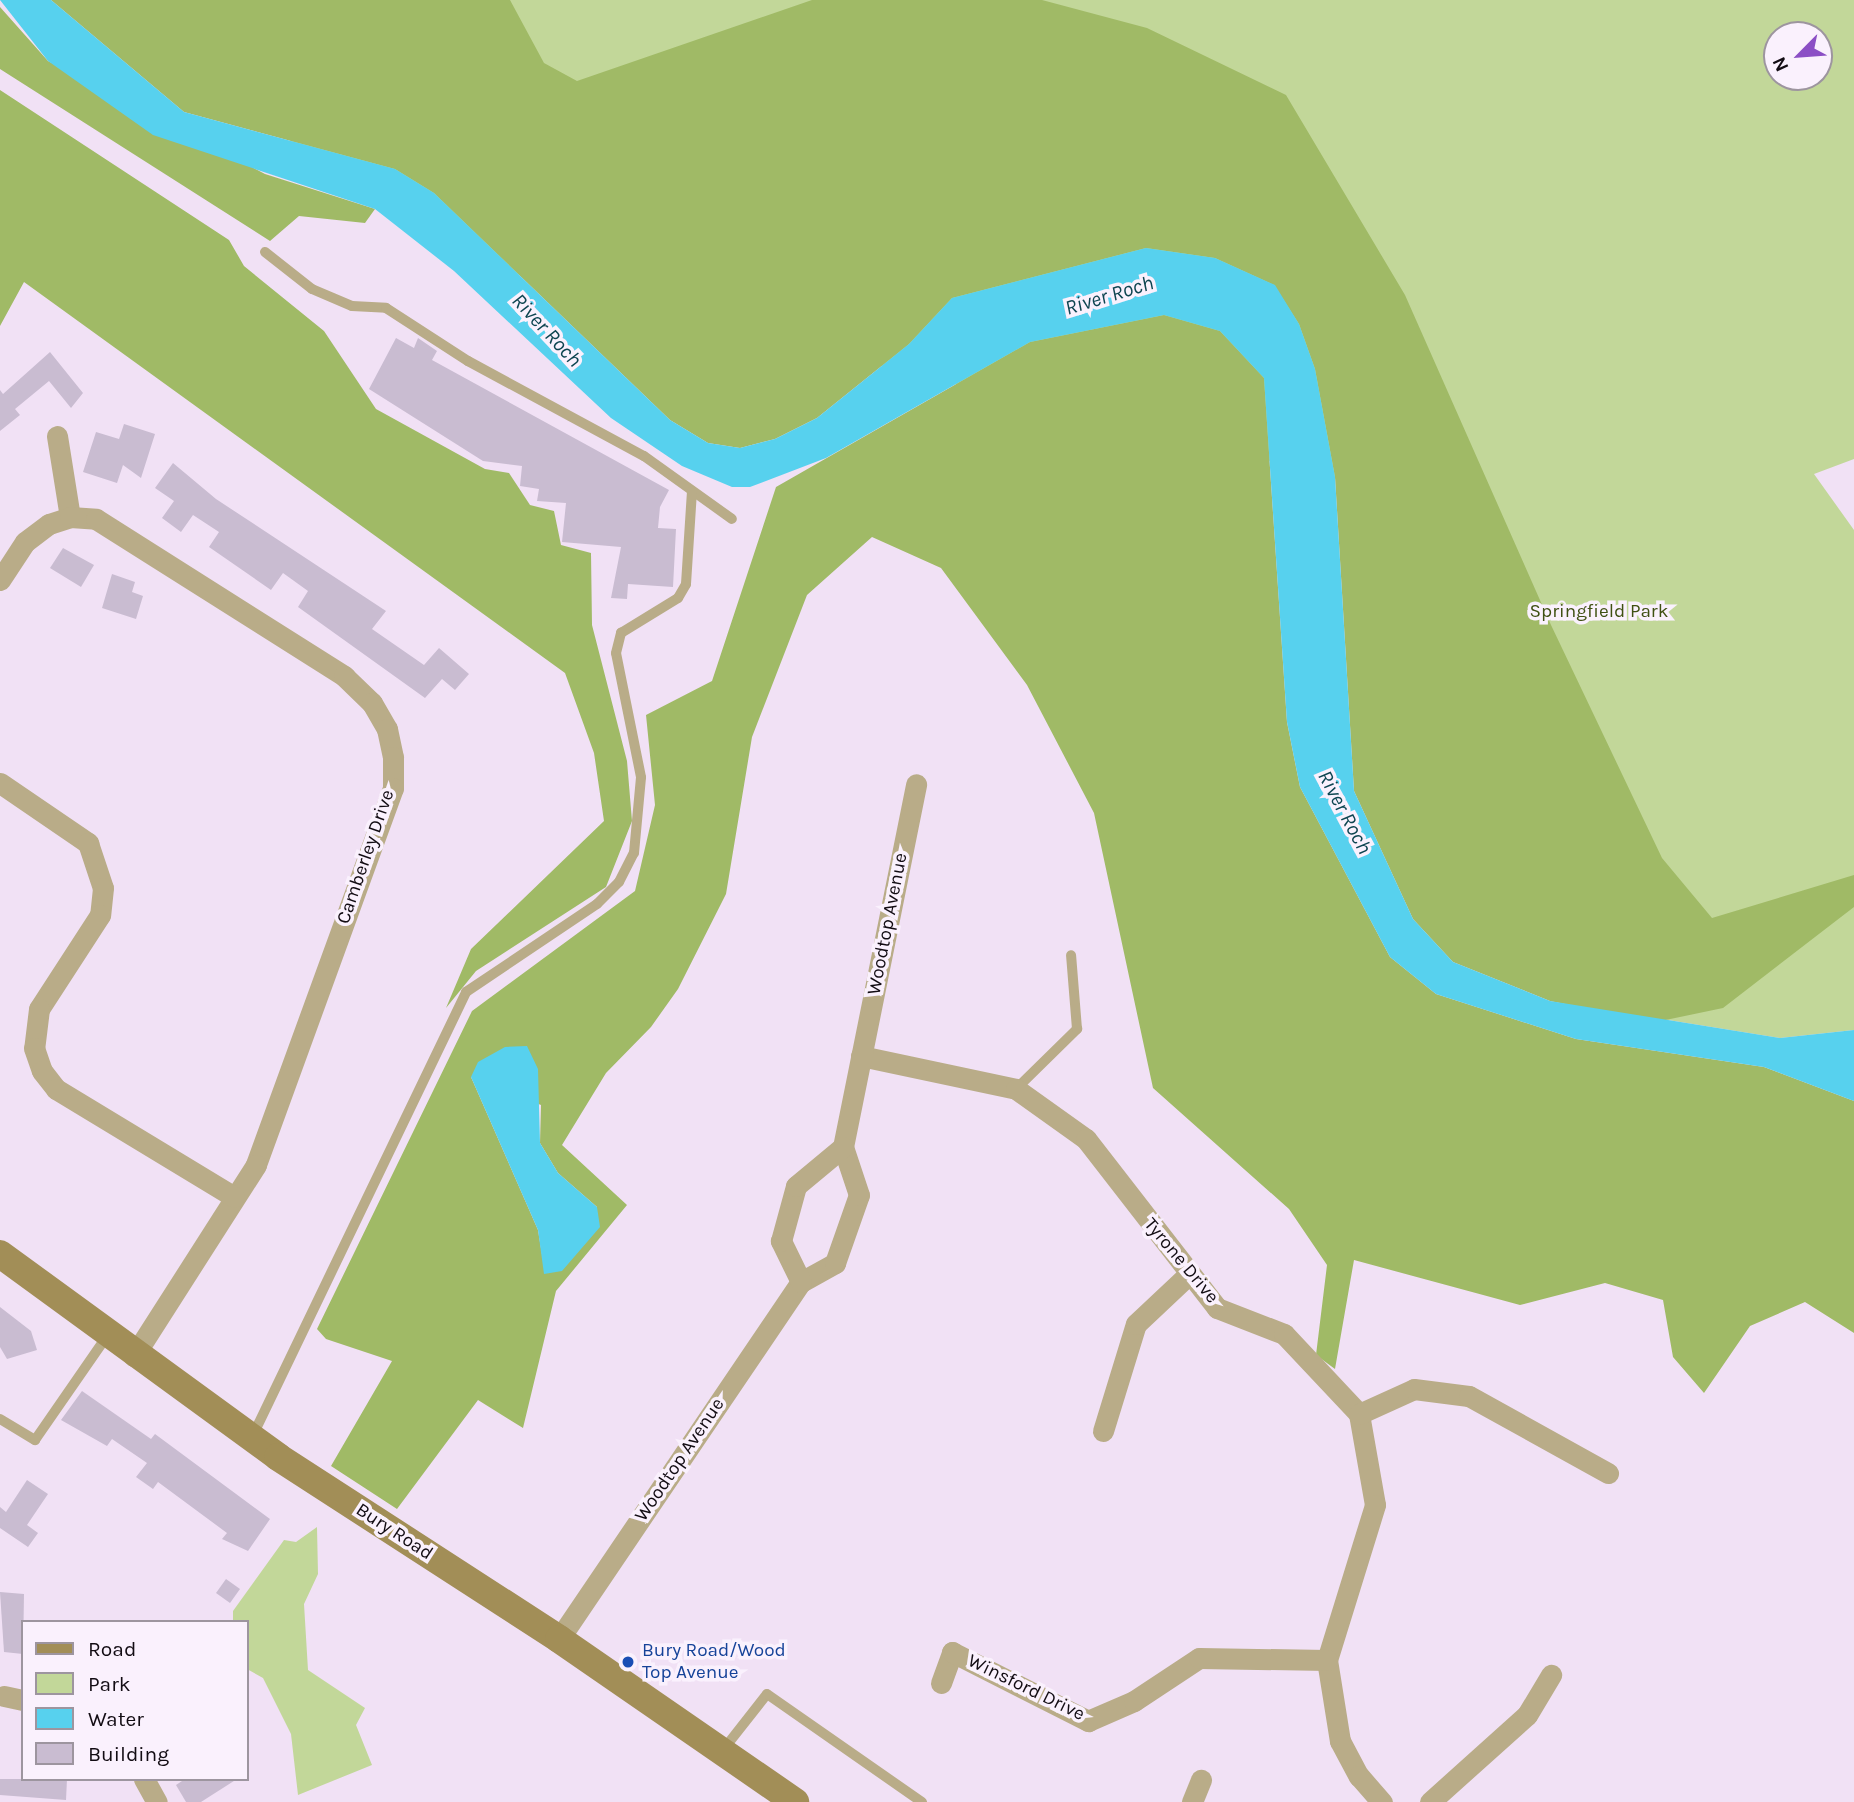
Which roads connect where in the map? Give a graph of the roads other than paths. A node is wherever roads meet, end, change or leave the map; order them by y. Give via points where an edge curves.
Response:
1 (265, 253) dead end
2 (57, 435) dead end
3 (692, 491) junction
4 (70, 517) junction
5 (732, 519) dead end
6 (0, 579) edge
7 (0, 783) edge
8 (916, 784) dead end
9 (1071, 955) dead end
10 (861, 1056) junction
11 (1016, 1089) junction
12 (843, 1147) junction
13 (234, 1197) junction
14 (0, 1254) edge
15 (1188, 1276) junction
16 (801, 1282) junction
17 (107, 1336) junction
18 (134, 1356) junction
19 (1359, 1414) junction
20 (0, 1419) edge
21 (1102, 1431) dead end
22 (251, 1438) junction
23 (1608, 1474) dead end
24 (559, 1639) junction
25 (1327, 1660) junction
26 (1551, 1675) dead end
27 (942, 1682) dead end
28 (722, 1751) junction
29 (1200, 1780) dead end
30 (145, 1781) edge
31 (158, 1802) edge
32 (794, 1802) edge
33 (922, 1802) edge
34 (1192, 1802) edge
35 (1382, 1802) edge
36 (1430, 1802) edge

1 - 3 lane via 312,289 352,306 386,308 468,361 644,456
2 - 4 street
3 - 5 lane
3 - 22 lane via 686,584 678,598 621,633 616,653 641,777 634,853 620,882 597,904 466,992
4 - 6 street via 24,542
4 - 13 street, Camberley Drive via 96,519 344,676 372,703 387,729 393,788 256,1165
7 - 13 street via 88,843 103,888 100,915 39,1009 34,1048 42,1071 56,1089
8 - 10 street, Woodtop Avenue
9 - 11 lane via 1077,1029
10 - 11 street, Tyrone Drive
10 - 12 street, Woodtop Avenue
11 - 15 street, Tyrone Drive via 1086,1139
12 - 16 street, Woodtop Avenue via 859,1195 835,1263
12 - 16 street via 796,1186 781,1241
13 - 18 street, Camberley Drive
14 - 17 main road, Bury Road
15 - 19 street, Tyrone Drive via 1217,1308 1284,1334
15 - 21 street via 1136,1324
16 - 24 street, Woodtop Avenue
17 - 18 main road, Bury Road
17 - 20 lane via 35,1440
18 - 22 main road, Bury Road
19 - 23 street via 1414,1389 1469,1395
19 - 25 street via 1375,1505
22 - 24 main road, Bury Road
24 - 28 main road, Bury Road
25 - 27 street, Winsford Drive via 1199,1658 1134,1701 1088,1721 952,1652
25 - 35 street via 1340,1741 1359,1776
26 - 36 street via 1527,1715
28 - 32 main road, Bury Road
28 - 33 lane via 767,1694
29 - 34 street
30 - 31 street

